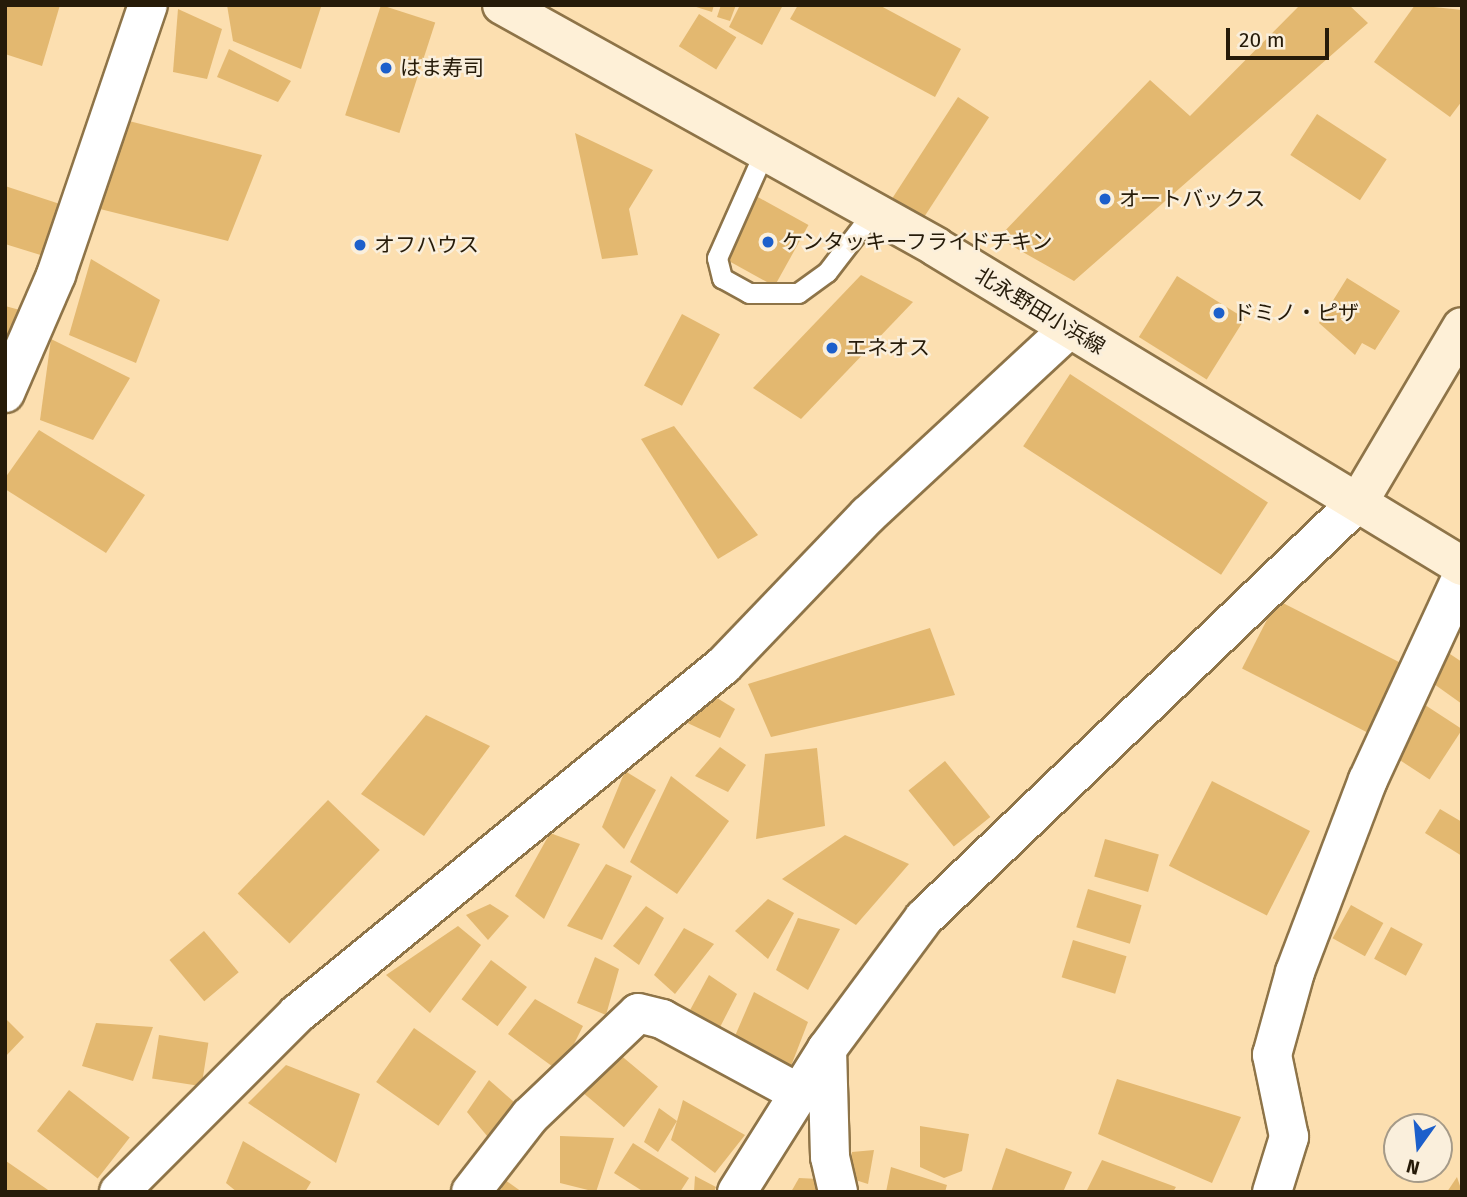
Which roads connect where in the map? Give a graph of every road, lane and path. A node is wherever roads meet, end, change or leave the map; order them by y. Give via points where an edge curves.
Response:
1 (148, 5) edge
2 (502, 5) edge
3 (765, 150) junction
4 (873, 212) junction
5 (1462, 327) edge
6 (1069, 329) junction
7 (5, 393) edge
8 (1359, 501) junction
9 (1462, 566) edge
10 (1462, 577) edge
11 (827, 1049) junction
12 (800, 1094) junction
13 (119, 1192) edge
14 (471, 1192) edge
15 (737, 1192) edge
16 (838, 1192) edge
17 (1272, 1192) edge

1 - 7 street via 56,275
2 - 3 main road, 北永野田小浜線
3 - 4 main road, 北永野田小浜線
3 - 4 lane via 717,257 723,278 749,293 798,293 827,272
4 - 6 main road, 北永野田小浜線
5 - 8 main road
6 - 8 main road, 北永野田小浜線
6 - 13 street via 868,515 724,665 297,1014
8 - 9 main road, 北永野田小浜線
8 - 11 street via 925,918
10 - 17 street via 1368,780 1295,972 1272,1055 1289,1137
11 - 12 street
11 - 16 street via 830,1157
12 - 14 street via 662,1019 638,1013 530,1116
12 - 15 street

